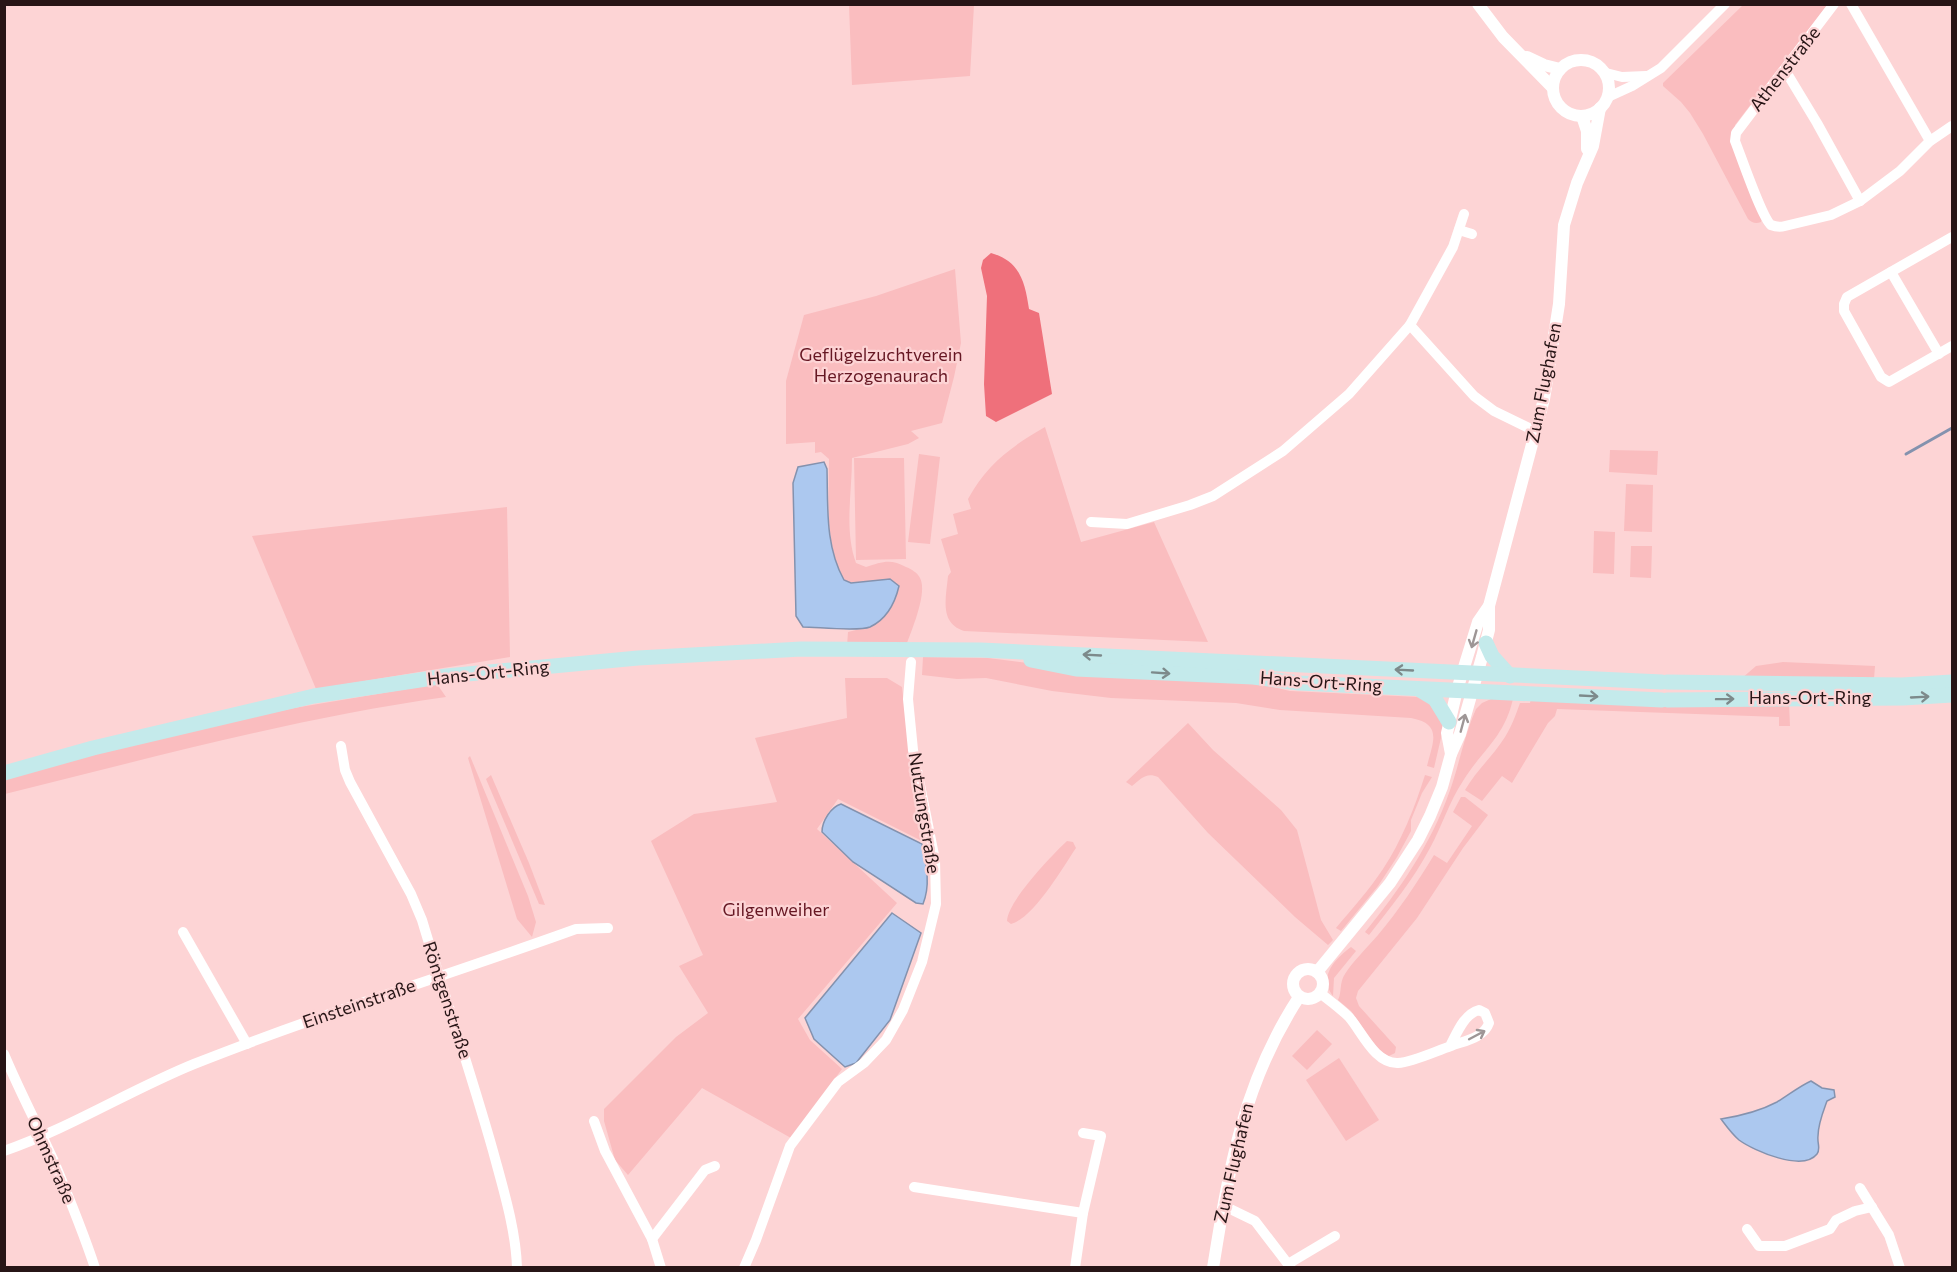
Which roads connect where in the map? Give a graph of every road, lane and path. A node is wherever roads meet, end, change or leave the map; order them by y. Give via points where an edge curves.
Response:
1 (1478, 4) edge
2 (1725, 4) edge
3 (1834, 4) edge
4 (1851, 4) edge
5 (1521, 55) junction
6 (1560, 69) junction
7 (1785, 70) junction
8 (1606, 73) junction
9 (1649, 76) junction
10 (1552, 87) junction
11 (1608, 97) junction
12 (1600, 108) junction
13 (1582, 116) junction
14 (1953, 126) edge
15 (1930, 141) junction
16 (1587, 159) junction
17 (1860, 201) junction
18 (1464, 214) dead end
19 (1459, 230) junction
20 (1472, 234) dead end
21 (1953, 237) edge
22 (1892, 272) junction
23 (1410, 325) junction
24 (1953, 346) edge
25 (1938, 354) junction
26 (1535, 431) junction
27 (1091, 522) dead end
28 (1489, 606) junction
29 (1487, 636) junction
30 (981, 650) junction
31 (911, 662) dead end
32 (1470, 674) junction
33 (1510, 675) junction
34 (1953, 682) edge
35 (1417, 688) junction
36 (1465, 690) junction
37 (1953, 695) edge
38 (1449, 722) junction
39 (341, 746) dead end
40 (1451, 754) junction
41 (4, 773) edge
42 (608, 928) dead end
43 (183, 932) dead end
44 (1317, 972) junction
45 (439, 976) junction
46 (1320, 993) junction
47 (1299, 997) junction
48 (247, 1044) junction
49 (1450, 1046) dead end
50 (4, 1054) edge
51 (594, 1121) dead end
52 (1083, 1133) dead end
53 (42, 1137) junction
54 (4, 1151) edge
55 (715, 1166) dead end
56 (914, 1187) dead end
57 (1860, 1188) dead end
58 (1224, 1206) junction
59 (1872, 1207) junction
60 (1083, 1213) junction
61 (1747, 1229) dead end
62 (1335, 1236) dead end
63 (652, 1239) junction
64 (1289, 1266) edge
65 (95, 1268) edge
66 (517, 1268) edge
67 (661, 1268) edge
68 (744, 1268) edge
69 (1075, 1268) edge
70 (1213, 1268) edge
71 (1900, 1268) edge

1 - 5 street
2 - 9 street via 1674,57
3 - 7 street, Athenstraße
4 - 15 street
5 - 6 street
5 - 10 street
6 - 8 street via 1571,61 1586,59
6 - 10 street
7 - 17 street
7 - 17 street, Athenstraße via 1736,133 1735,141 1763,214 1771,225 1779,227 1830,215
8 - 9 street
8 - 11 street
9 - 11 street
10 - 13 street via 1559,106
11 - 12 street
12 - 13 street
12 - 16 street, Zum Flughafen
13 - 16 street, Zum Flughafen via 1587,131
14 - 15 street
15 - 17 street via 1900,171
16 - 26 street, Zum Flughafen via 1564,225 1556,330
18 - 19 street
19 - 20 street
19 - 23 street
21 - 22 street
22 - 25 street
22 - 25 street via 1847,297 1844,304 1844,311 1881,377 1888,382
23 - 26 street via 1474,396 1494,411
23 - 27 street via 1349,394 1283,452 1213,496 1128,524
24 - 25 street
26 - 28 street, Zum Flughafen
28 - 29 street, Zum Flughafen
28 -> 32 street, Zum Flughafen via 1478,622
29 - 32 street, Zum Flughafen
29 - 33 main road via 1492,656
32 -> 30 main road, Hans-Ort-Ring
30 -> 35 main road, Hans-Ort-Ring via 1076,669
30 - 41 main road, Hans-Ort-Ring via 801,649 638,658 446,676 314,696
31 - 68 street, Nutzungstraße via 908,699 913,750 935,860 936,904 922,962 886,1040 838,1082 790,1146
32 - 33 main road, Hans-Ort-Ring
32 - 36 street, Zum Flughafen
33 - 34 main road, Hans-Ort-Ring via 1665,682
35 - 36 main road, Hans-Ort-Ring
35 - 38 main road via 1435,699
36 -> 37 main road, Hans-Ort-Ring via 1664,700
36 - 38 street, Zum Flughafen
40 -> 36 street, Zum Flughafen via 1460,734
38 - 40 street, Zum Flughafen
39 - 45 street, Röntgenstraße via 350,782 411,894
40 - 44 street, Zum Flughafen via 1442,787 1418,840 1390,883
42 - 45 street, Einsteinstraße via 576,929
43 - 48 street
44 - 46 street via 1323,979
44 - 47 street via 1308,969 1296,974 1292,984
45 - 48 street, Einsteinstraße
45 - 66 street, Röntgenstraße via 499,1173
46 - 47 street via 1308,1000
46 - 49 street via 1343,1011 1385,1060 1401,1062
47 - 58 street, Zum Flughafen via 1279,1028 1248,1099
48 - 53 street, Einsteinstraße via 160,1079
50 - 53 street, Ohmstraße
51 - 63 street via 605,1151
52 - 60 street via 1101,1136
53 - 54 street, Einsteinstraße
53 - 65 street, Ohmstraße
55 - 63 street via 705,1170
56 - 60 street
57 - 59 street
58 - 64 street via 1255,1221
58 - 70 street, Zum Flughafen
59 - 61 street via 1855,1211 1836,1220 1830,1229 1785,1246 1759,1246
59 - 71 street via 1889,1235
60 - 69 street
62 - 64 street
63 - 67 street

